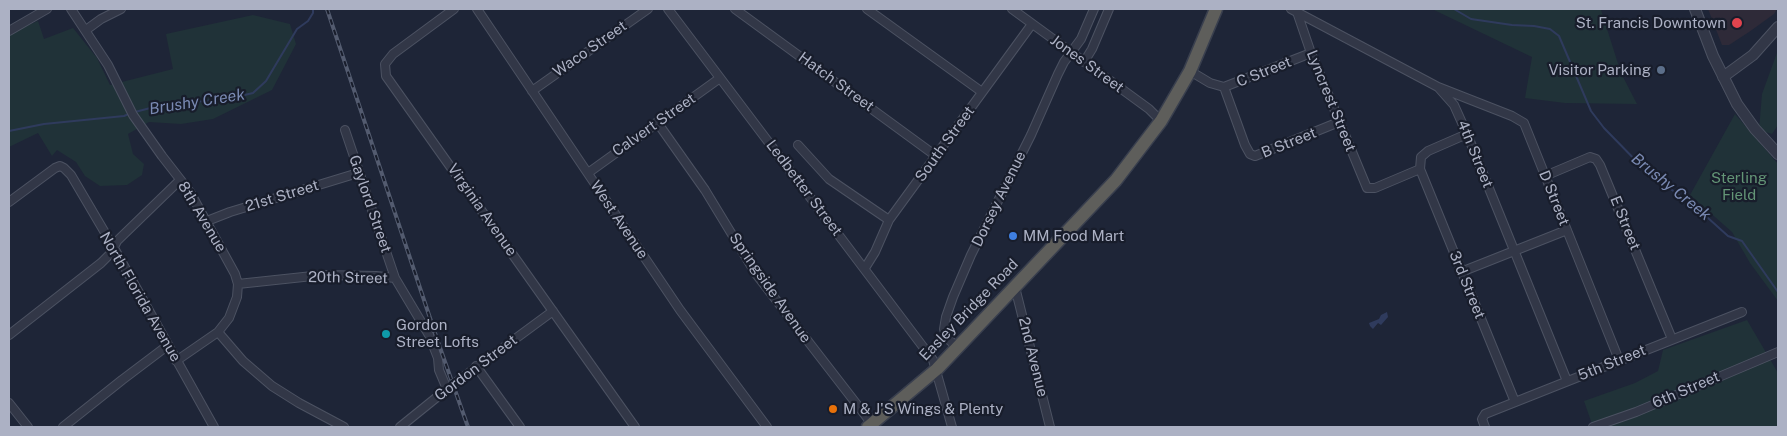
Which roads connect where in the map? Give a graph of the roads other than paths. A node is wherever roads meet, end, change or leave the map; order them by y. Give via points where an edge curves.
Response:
1 (47, 9) edge
2 (72, 9) edge
3 (121, 9) edge
4 (454, 9) edge
5 (477, 9) edge
6 (648, 9) edge
7 (668, 9) edge
8 (735, 9) edge
9 (867, 9) edge
10 (1012, 9) edge
11 (1094, 9) edge
12 (1109, 9) edge
13 (1216, 9) edge
14 (1695, 9) edge
15 (1294, 10) edge
16 (1032, 24) junction
17 (1778, 27) edge
18 (86, 30) junction
19 (9, 31) edge
20 (1071, 52) junction
21 (1311, 53) junction
22 (1084, 62) junction
23 (1190, 71) junction
24 (1722, 77) junction
25 (720, 78) junction
26 (1438, 87) junction
27 (1224, 88) junction
28 (532, 91) junction
29 (982, 92) junction
30 (1161, 121) junction
31 (657, 122) junction
32 (1339, 122) junction
33 (345, 130) dead end
34 (1467, 134) junction
35 (798, 145) dead end
36 (1778, 154) edge
37 (936, 156) junction
38 (1420, 169) junction
39 (358, 173) junction
40 (588, 173) junction
41 (1545, 176) junction
42 (180, 180) junction
43 (9, 202) edge
44 (889, 220) junction
45 (207, 221) junction
46 (1566, 230) junction
47 (114, 248) junction
48 (1514, 250) junction
49 (865, 268) junction
50 (1461, 272) junction
51 (395, 278) junction
52 (238, 284) junction
53 (1015, 287) junction
54 (553, 310) junction
55 (1742, 312) dead end
56 (218, 332) junction
57 (9, 335) edge
58 (1672, 340) junction
59 (167, 346) junction
60 (957, 347) junction
61 (1778, 352) edge
62 (1619, 360) junction
63 (176, 361) junction
64 (476, 366) junction
65 (937, 369) junction
66 (1567, 381) junction
67 (447, 389) junction
68 (1514, 402) junction
69 (9, 403) edge
70 (870, 426) edge
71 (28, 427) edge
72 (63, 427) edge
73 (214, 427) edge
74 (344, 427) edge
75 (400, 427) edge
76 (520, 427) edge
77 (635, 427) edge
78 (767, 427) edge
79 (952, 427) edge
80 (1050, 427) edge
81 (1485, 427) edge
82 (1594, 427) edge

1 - 19 street
2 - 18 street, 8th Avenue
3 - 18 street
4 - 54 street, Virginia Avenue via 393,54 385,64 385,72
5 - 28 street, West Avenue
6 - 28 street, Waco Street
7 - 25 street, Ledbetter Street
8 - 37 street, Hatch Street
9 - 29 street
10 - 16 street, Jones Street
11 - 20 street via 1081,39
12 - 22 street
13 - 23 highway, Easley Bridge Road
14 - 24 street
15 - 21 street, Lyncrest Street
15 - 26 street, 4th Street
16 - 20 street, Jones Street
16 - 29 street, South Street
17 - 24 street via 1753,55
18 - 42 street, 8th Avenue via 131,112
20 - 22 street, Jones Street
20 - 60 street, Dorsey Avenue via 953,297 944,329 947,338
21 - 27 street, C Street
21 - 32 street, Lyncrest Street
22 - 30 street, Jones Street
23 - 27 street, C Street
23 - 30 highway, Easley Bridge Road
24 - 36 street via 1747,118
25 - 31 street, Calvert Street
25 - 49 street, Ledbetter Street
26 - 34 street, 4th Street via 1454,105
26 - 41 street, D Street via 1521,120
27 - 32 street, B Street via 1245,146 1255,156
28 - 40 street, West Avenue
29 - 37 street, South Street
30 - 53 highway, Easley Bridge Road via 1116,180
31 - 40 street, Calvert Street
31 - 70 street, Springside Avenue via 705,190 756,274
32 - 38 street, Lyncrest Street via 1368,188
33 - 39 street, Gaylord Street
34 - 38 street via 1428,151 1421,158
34 - 48 street, 4th Street
35 - 44 street via 829,179
37 - 44 street, South Street
38 - 50 street, 3rd Street
39 - 45 street, 21st Street
39 - 51 street, Gaylord Street
40 - 78 street, West Avenue via 680,310
41 - 46 street, D Street
41 - 58 street, E Street via 1590,157 1596,159
42 - 45 street, 8th Avenue
42 - 47 street via 117,241
43 - 47 street, North Florida Avenue via 60,166 70,175
44 - 49 street, South Street
45 - 52 street, 8th Avenue via 236,274
46 - 48 street
46 - 62 street, D Street
47 - 57 street via 95,268
47 - 59 street, North Florida Avenue
48 - 50 street
48 - 66 street, 4th Street
49 - 65 street, Ledbetter Street
50 - 68 street, 3rd Street
51 - 52 street, 20th Street via 322,275
51 - 67 street, 20th Street via 429,335
52 - 56 street via 234,309
53 - 60 highway, Easley Bridge Road
53 - 80 street, 2nd Avenue
54 - 64 street, Gordon Street
54 - 77 street, Virginia Avenue
55 - 58 street, 5th Street
56 - 63 street
56 - 74 street via 243,361 272,386
58 - 62 street, 5th Street
59 - 63 street, North Florida Avenue
59 - 72 street
60 - 65 highway, Easley Bridge Road
61 - 82 street, 6th Street
62 - 66 street, 5th Street
63 - 73 street, North Florida Avenue
64 - 67 street, Gordon Street
64 - 76 street
65 - 70 highway, Easley Bridge Road
65 - 79 street, Ledbetter Street
66 - 68 street, 5th Street
67 - 75 street, Gordon Street
68 - 81 street, 5th Street via 1485,414 1482,419
69 - 71 street

